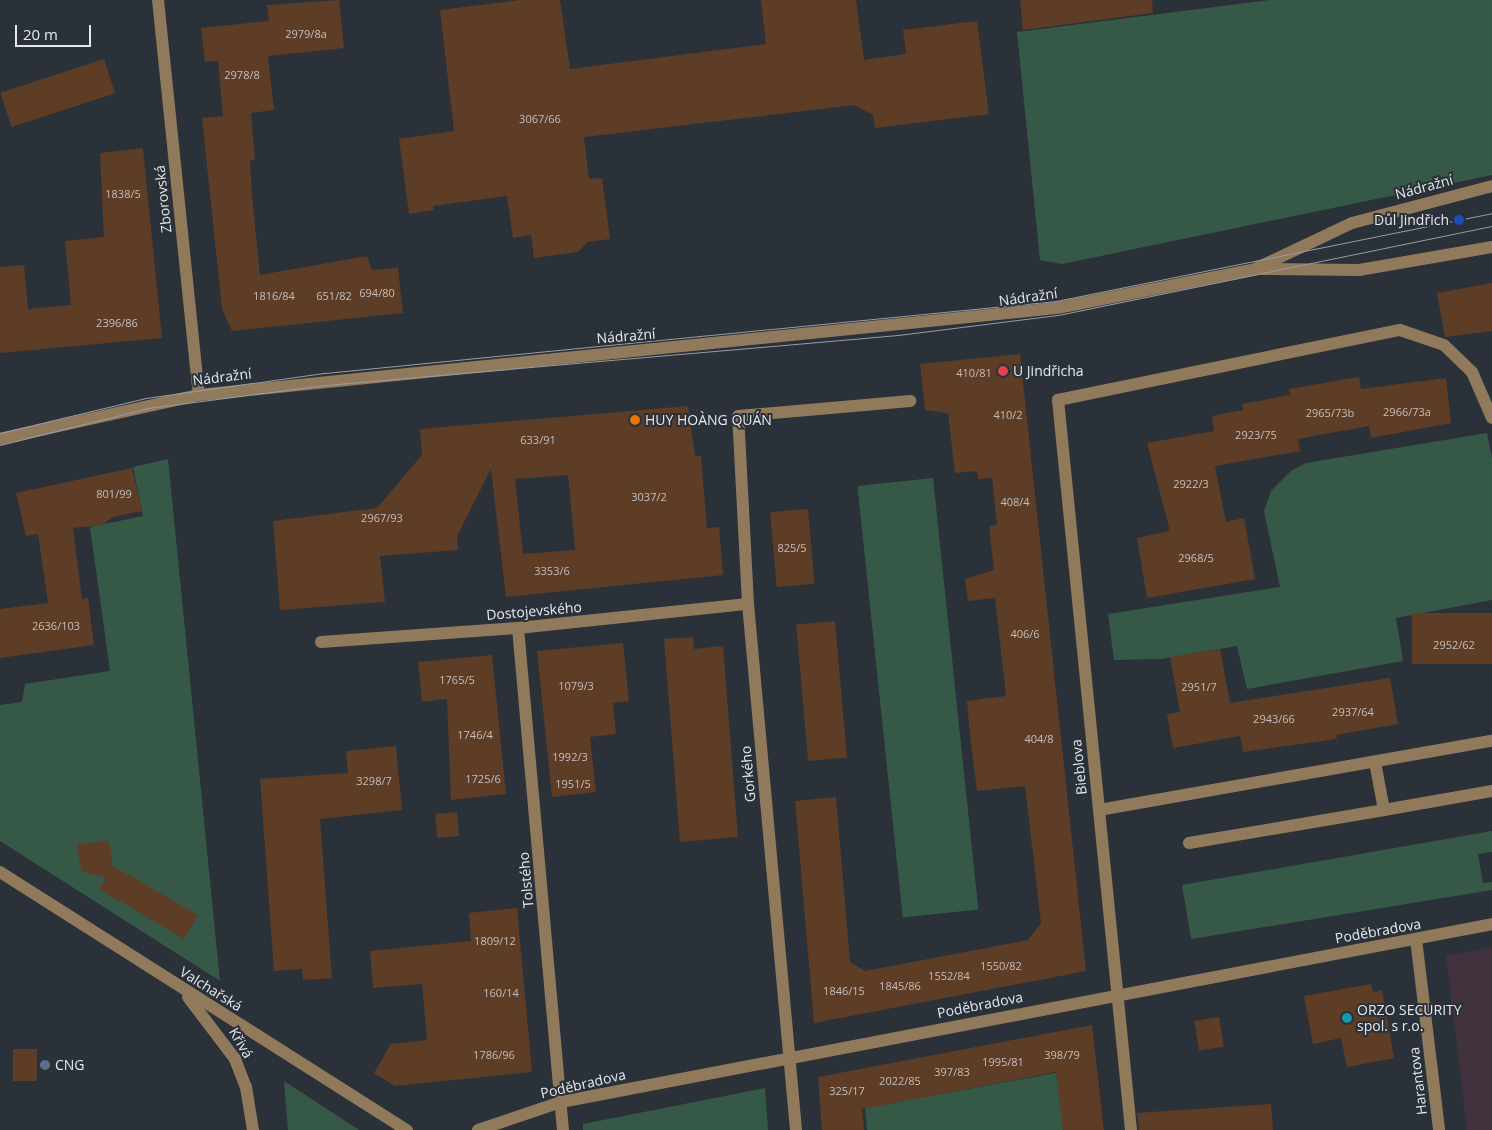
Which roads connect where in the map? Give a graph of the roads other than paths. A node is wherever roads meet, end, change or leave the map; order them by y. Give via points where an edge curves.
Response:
1 (158, 0) edge
2 (1492, 186) edge
3 (1492, 247) edge
4 (1255, 269) junction
5 (199, 394) junction
6 (910, 401) dead end
7 (1492, 418) edge
8 (0, 439) edge
9 (748, 604) junction
10 (518, 628) junction
11 (321, 642) dead end
12 (1492, 741) edge
13 (1375, 762) junction
14 (1492, 791) edge
15 (1099, 810) junction
16 (1384, 810) junction
17 (1189, 843) dead end
18 (0, 872) edge
19 (1492, 924) edge
20 (1416, 939) junction
21 (176, 984) junction
22 (1117, 994) junction
23 (788, 1057) junction
24 (561, 1102) junction
25 (254, 1130) edge
26 (407, 1130) edge
27 (478, 1130) edge
28 (563, 1130) edge
29 (796, 1130) edge
30 (1131, 1130) edge
31 (1438, 1130) edge

1 - 5 street, Zborovská
2 - 4 street, Nádražní via 1352,223
3 - 4 street, Nádražní via 1360,270
4 - 5 street, Nádražní via 1000,316
5 - 8 street, Nádražní
6 - 9 street, Gorkého via 738,416
7 - 15 street, Bieblova via 1472,372 1444,345 1400,330 1058,400
9 - 10 street, Dostojevského
9 - 23 street, Gorkého
10 - 11 street, Dostojevského
10 - 24 street, Tolstého
12 - 13 street
13 - 15 street
13 - 16 street
14 - 16 street
15 - 22 street, Bieblova
16 - 17 street
18 - 21 street, Valchařská
19 - 20 street, Poděbradova
20 - 22 street, Poděbradova
20 - 31 street, Harantova
21 - 25 street, Křivá via 213,1025 235,1059 246,1087
21 - 26 street, Valchařská
22 - 23 street, Poděbradova
22 - 30 street, Bieblova
23 - 24 street, Poděbradova
23 - 29 street, Gorkého
24 - 27 street, Poděbradova
24 - 28 street, Tolstého

